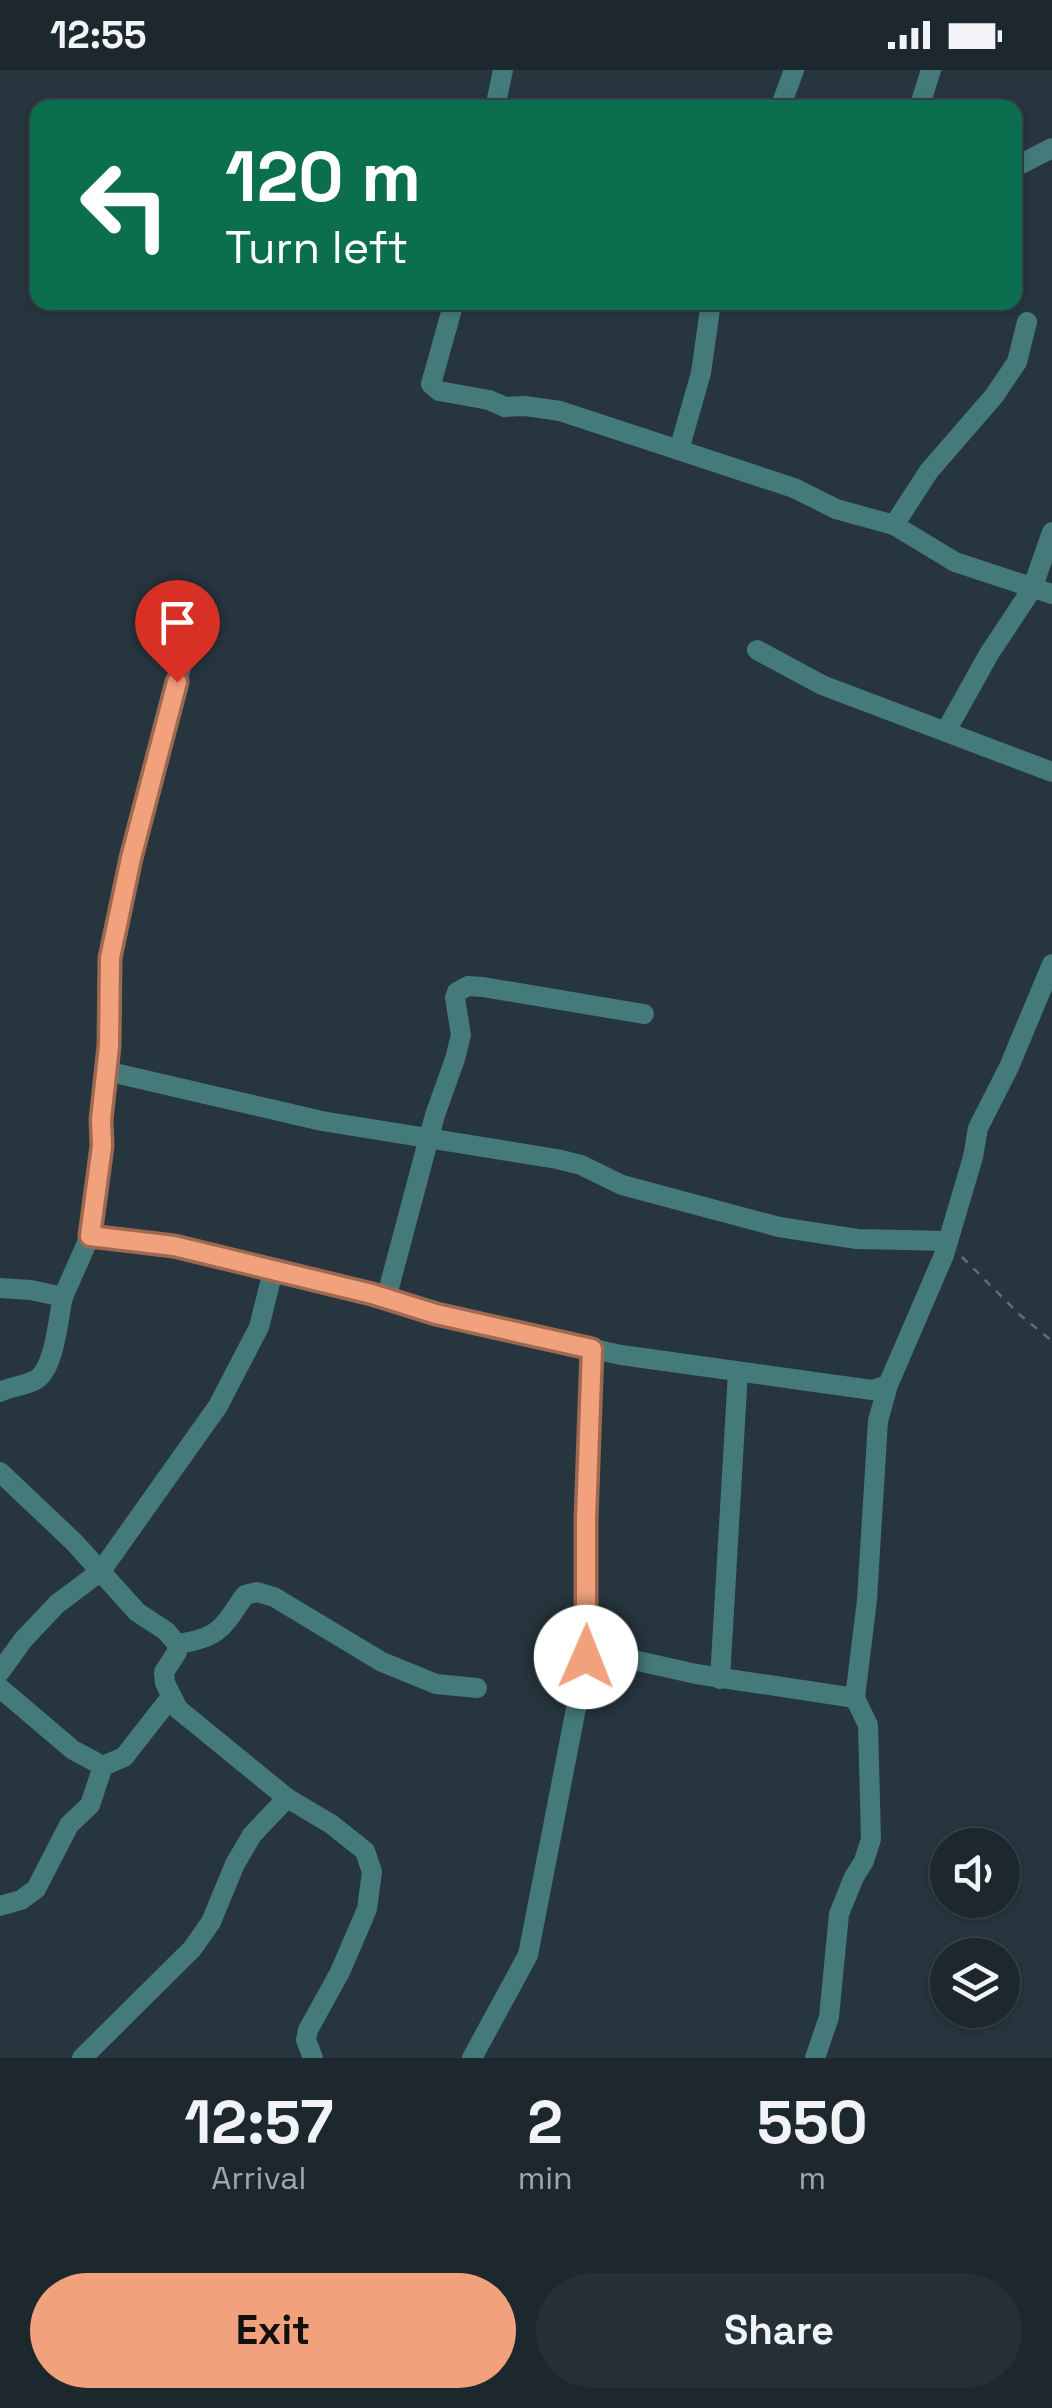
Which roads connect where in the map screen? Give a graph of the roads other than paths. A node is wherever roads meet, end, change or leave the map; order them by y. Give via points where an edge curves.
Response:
1 (504, 70) edge
2 (794, 70) edge
3 (931, 70) edge
4 (497, 100) edge
5 (783, 100) edge
6 (922, 100) edge
7 (1052, 148) edge
8 (1022, 163) edge
9 (452, 310) edge
10 (709, 310) edge
11 (1027, 322) dead end
12 (679, 450) junction
13 (894, 525) junction
14 (1052, 532) edge
15 (1042, 592) edge
16 (757, 650) dead end
17 (184, 656) dead end
18 (946, 730) junction
19 (1052, 772) edge
20 (1052, 964) edge
21 (644, 1014) dead end
22 (106, 1071) junction
23 (428, 1140) junction
24 (90, 1236) junction
25 (948, 1241) junction
26 (273, 1271) junction
27 (0, 1288) edge
28 (63, 1297) junction
29 (386, 1299) junction
30 (592, 1349) junction
31 (738, 1372) junction
32 (888, 1385) junction
33 (0, 1392) edge
34 (0, 1472) edge
35 (101, 1571) junction
36 (177, 1644) junction
37 (586, 1657) junction
38 (0, 1672) edge
39 (720, 1678) junction
40 (0, 1688) edge
41 (476, 1688) dead end
42 (170, 1697) junction
43 (854, 1698) junction
44 (103, 1766) junction
45 (287, 1798) junction
46 (0, 1906) edge
47 (82, 2058) edge
48 (313, 2058) edge
49 (472, 2058) edge
50 (815, 2058) edge

1 - 4 street
2 - 5 street
3 - 6 street
7 - 8 street
9 - 12 street via 432,384 440,392 560,412
10 - 12 street via 701,373
11 - 13 street via 1017,362
12 - 13 street
13 - 15 street via 955,562
14 - 15 street
15 - 18 street via 989,654
16 - 18 street via 822,685
17 - 22 street via 115,923
18 - 19 street
20 - 25 street via 978,1128
21 - 23 street via 483,987 457,992 460,1035
22 - 23 street
22 - 24 street
23 - 25 street via 582,1165 622,1185 779,1227 857,1239
23 - 29 street
24 - 26 street via 174,1246
24 - 28 street
25 - 32 street
26 - 29 street
26 - 35 street via 241,1367
27 - 28 street
28 - 33 street via 42,1375
29 - 30 street
30 - 31 street
30 - 37 street
31 - 32 street via 872,1390
31 - 39 street
32 - 43 street via 878,1421
34 - 35 street
35 - 36 street
35 - 38 street via 58,1604
36 - 41 street via 204,1640 222,1628 245,1595 257,1592 382,1662 436,1684
36 - 42 street via 164,1672
37 - 39 street
37 - 49 street via 528,1956
39 - 43 street
40 - 44 street via 73,1750
42 - 44 street via 124,1757
42 - 45 street
43 - 50 street via 868,1725 871,1839 839,1914 829,2016
44 - 46 street via 90,1806 69,1826 36,1889
45 - 47 street via 252,1835 192,1949
45 - 48 street via 365,1851 372,1872 368,1908 308,2030

